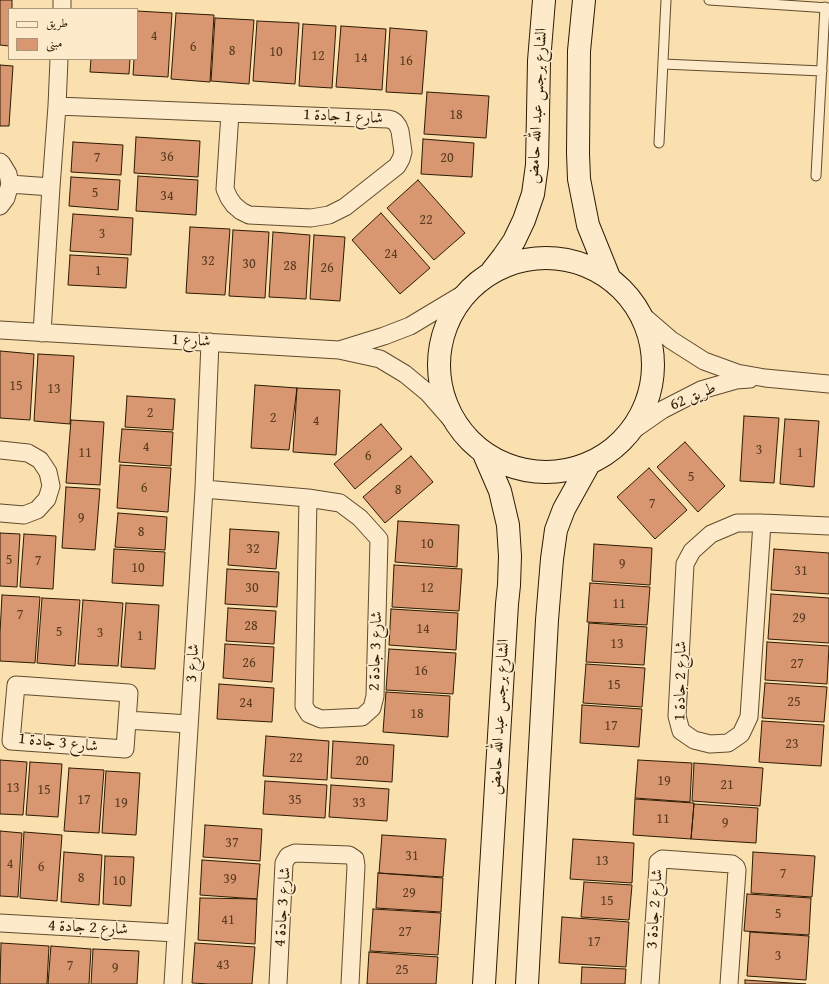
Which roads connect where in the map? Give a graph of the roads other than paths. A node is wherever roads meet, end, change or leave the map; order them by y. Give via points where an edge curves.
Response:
1 (544, 0) edge
2 (584, 0) edge
3 (666, 0) edge
4 (708, 0) edge
5 (758, 2) edge
6 (827, 7) edge
7 (59, 60) edge
8 (663, 64) junction
9 (822, 71) junction
10 (57, 106) junction
11 (230, 113) junction
12 (659, 143) dead end
13 (0, 162) edge
14 (816, 176) dead end
15 (10, 184) junction
16 (51, 187) junction
17 (0, 206) edge
18 (491, 272) junction
19 (609, 277) junction
20 (465, 293) junction
21 (642, 315) junction
22 (0, 330) edge
23 (42, 333) junction
24 (210, 342) junction
25 (339, 350) junction
26 (765, 378) junction
27 (829, 384) edge
28 (456, 425) junction
29 (629, 433) junction
30 (0, 450) edge
31 (484, 454) junction
32 (589, 464) junction
33 (204, 489) junction
34 (308, 498) junction
35 (0, 513) edge
36 (762, 523) junction
37 (829, 526) edge
38 (127, 720) junction
39 (189, 724) junction
40 (0, 923) edge
41 (176, 933) junction
42 (173, 984) edge
43 (278, 984) edge
44 (350, 984) edge
45 (484, 984) edge
46 (526, 984) edge
47 (650, 984) edge
48 (729, 984) edge

1 - 18 street, الشارع برجس عبد الله حامض via 537,165 533,194 514,241
2 - 19 street via 579,51 579,179 588,225
3 - 8 lane
4 - 5 lane
5 - 6 lane
6 - 9 lane
7 - 10 street
8 - 9 lane
8 - 12 lane
9 - 14 lane
10 - 11 street, شارع 1 جادة 1
10 - 16 street
11 - 11 street, شارع 1 جادة 1 via 392,120 400,131 402,159 397,166 345,207 329,215 310,218 249,215 234,205 225,189
13 - 15 street via 8,174
15 - 16 street
15 - 17 street via 6,198
16 - 23 street
18 - 19 street via 514,262 538,257 563,258 587,265
18 - 20 street
19 - 21 street via 627,294
20 - 25 street, شارع 1 via 410,326
20 - 28 street via 442,334 438,358 439,382
21 - 26 street, طريق 62 via 671,340 704,361 737,373
21 - 29 street via 650,338 653,364 651,388 642,412
22 - 23 street, شارع 1
23 - 24 street, شارع 1
24 - 25 street, شارع 1
24 - 33 street, شارع 3
25 - 28 street, شارع 1 via 380,359 405,374 428,393
26 - 27 street, طريق 62
26 - 29 street, طريق 62 via 736,380 701,390 662,410
28 - 31 street
29 - 32 street via 611,451
30 - 35 street via 28,453 40,460 48,472 51,486 47,499 37,510 24,515
31 - 32 street via 524,471 546,473
31 - 45 street, الشارع برجس عبد الله حامض via 500,491 508,525 510,556
32 - 46 street via 564,509 556,530 552,559
33 - 34 street, شارع 3 جادة 2
33 - 39 street, شارع 3
34 - 34 street, شارع 3 جادة 2 via 340,503 360,518 379,539 375,696 372,708 362,717 321,719 309,714 304,706
36 - 36 street, شارع 2 جادة 1 via 737,523 711,534 692,551 685,564 677,716 681,731 694,740 710,744 728,743 741,734 749,717
36 - 37 street, شارع 2 جادة 1
38 - 38 street, شارع 3 جادة 1 via 125,749 11,741 16,685 129,693
38 - 39 street
39 - 41 street, شارع 3
40 - 41 street, شارع 2 جادة 4
41 - 42 street, شارع 3
43 - 44 street, شارع 3 جادة 4 via 284,863 288,856 295,853 349,856 354,859 356,866
47 - 48 street, شارع 2 جادة 3 via 658,862 662,859 732,864 736,867

